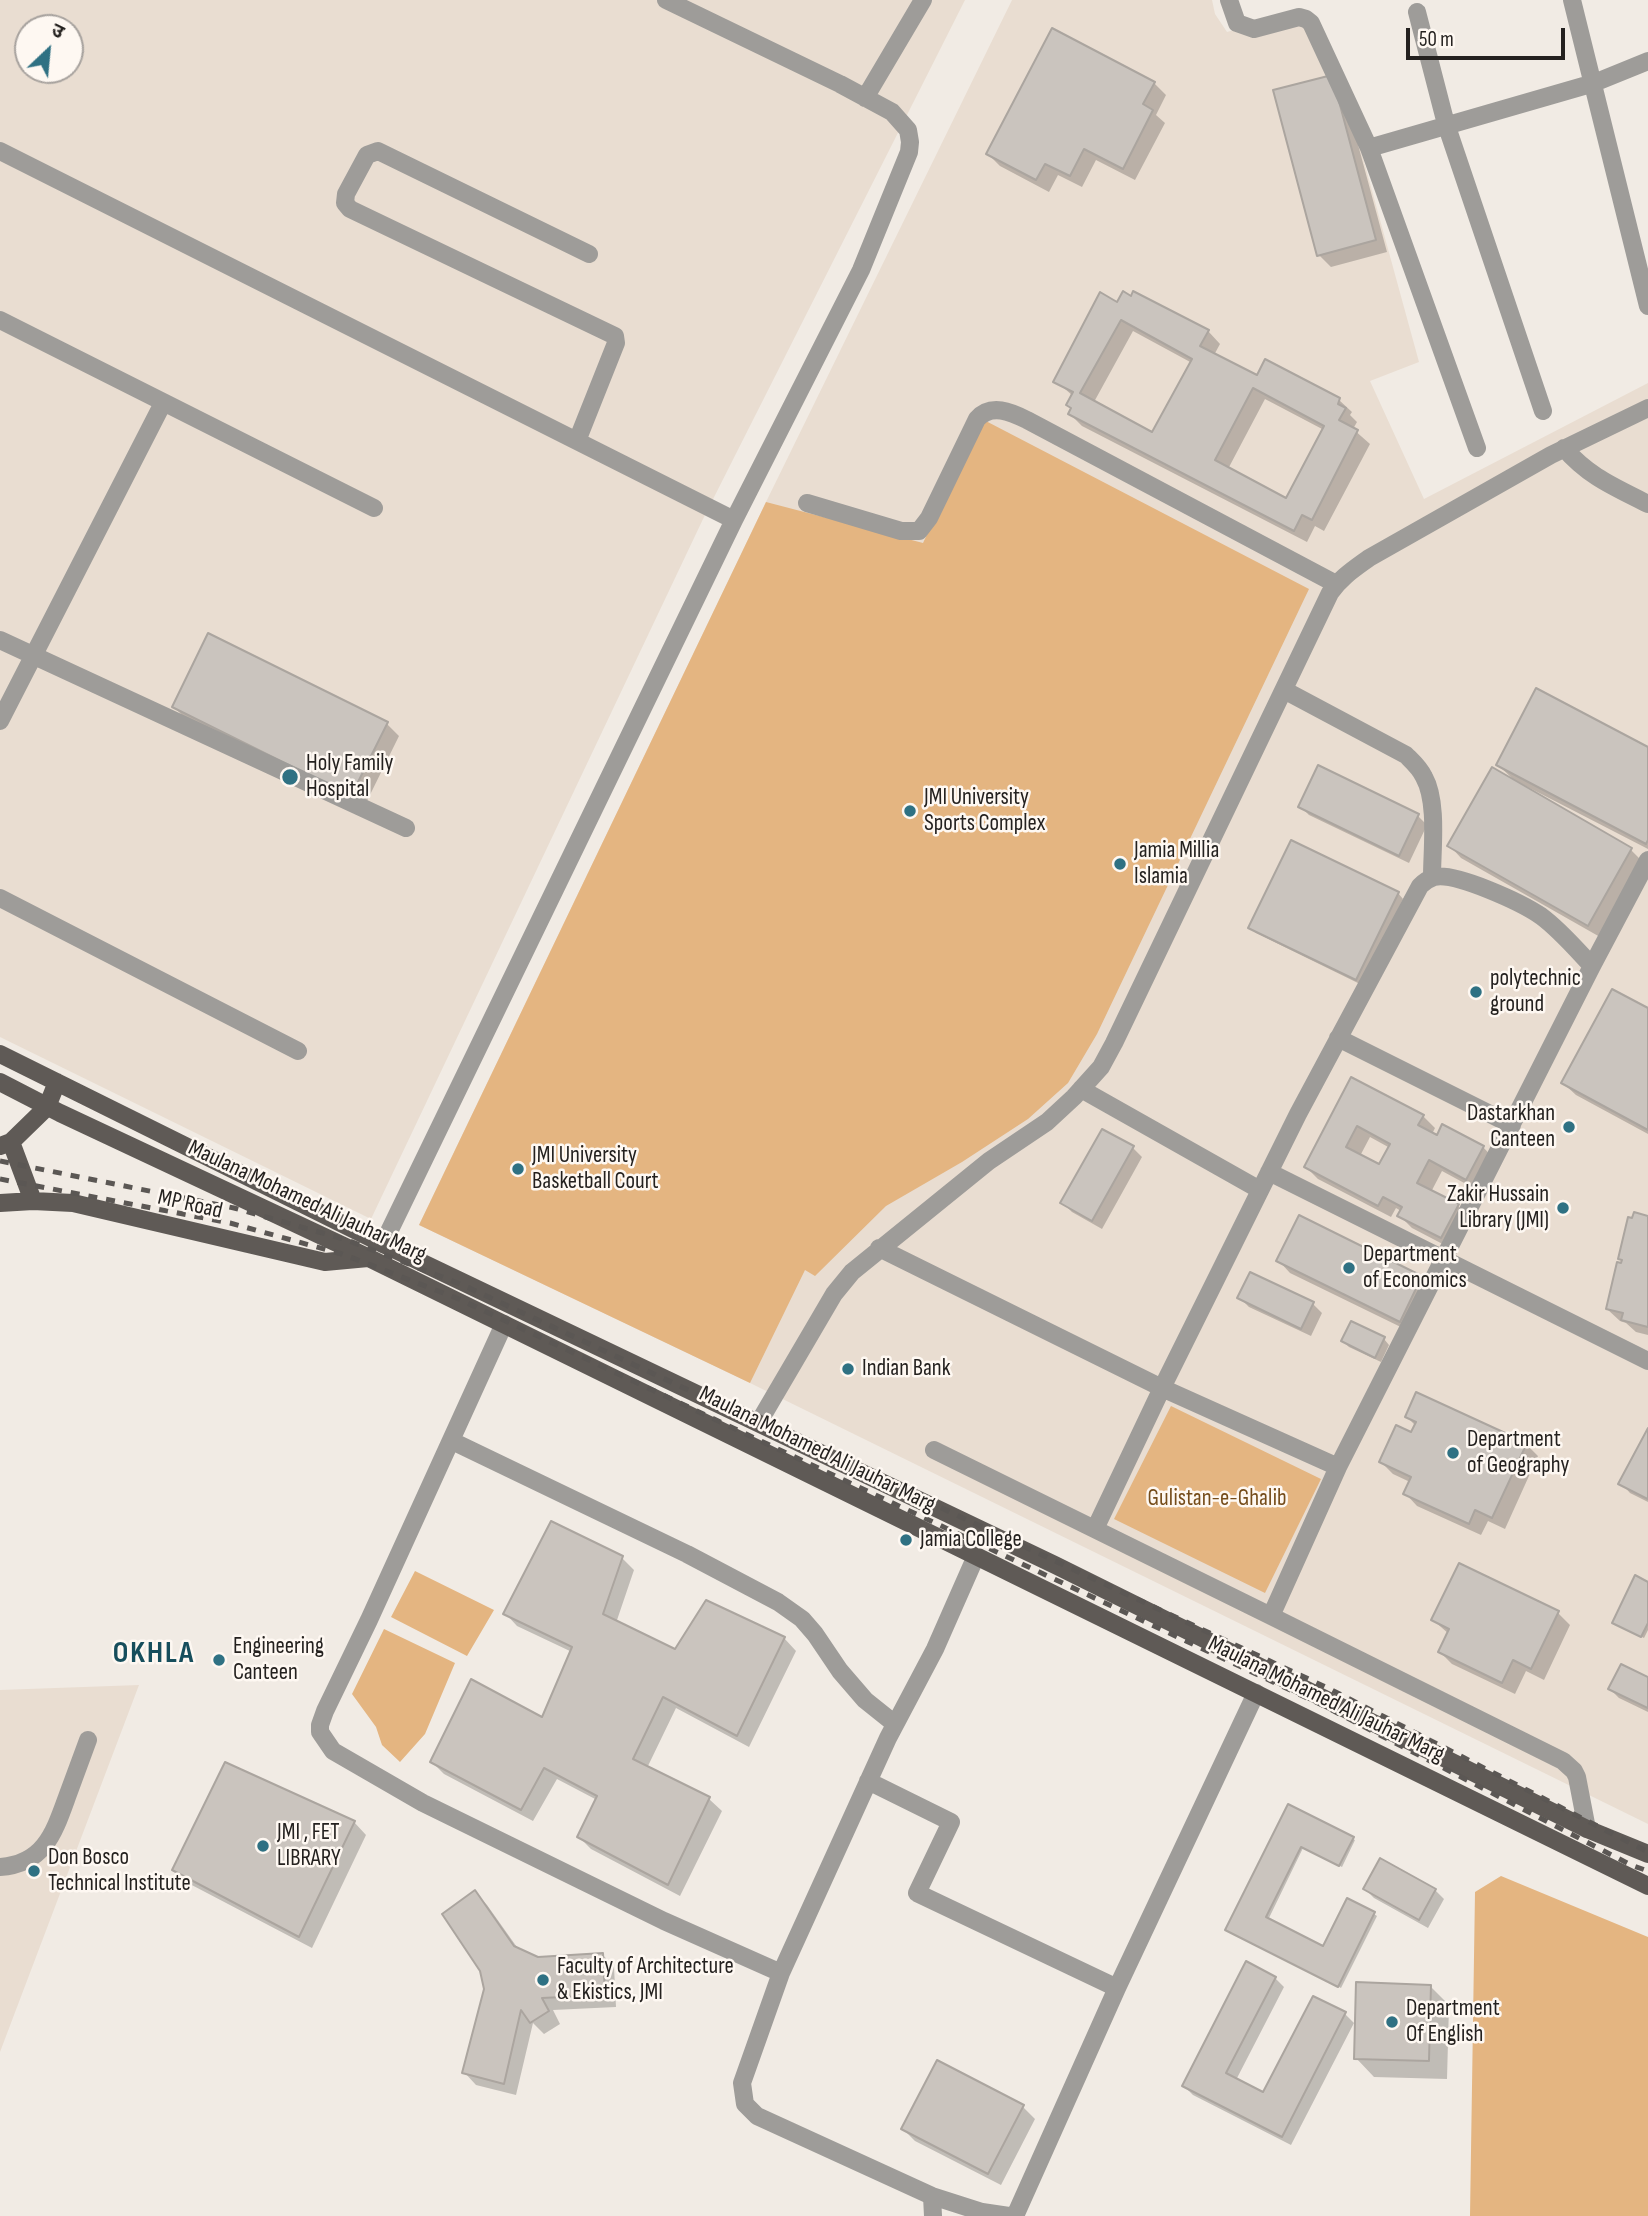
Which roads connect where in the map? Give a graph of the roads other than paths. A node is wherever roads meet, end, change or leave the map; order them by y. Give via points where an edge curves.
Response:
1 (666, 0) edge
2 (923, 0) edge
3 (1229, 0) edge
4 (1572, 0) edge
5 (1417, 12) dead end
6 (1648, 61) edge
7 (1594, 83) junction
8 (865, 98) junction
9 (1446, 124) junction
10 (1369, 148) junction
11 (0, 151) edge
12 (589, 254) dead end
13 (1648, 306) edge
14 (0, 320) edge
15 (163, 403) junction
16 (1648, 408) edge
17 (1543, 411) dead end
18 (577, 441) junction
19 (1477, 448) dead end
20 (1564, 448) junction
21 (807, 503) dead end
22 (1648, 504) edge
23 (374, 508) dead end
24 (734, 520) junction
25 (1336, 584) junction
26 (0, 640) edge
27 (32, 656) junction
28 (1284, 690) junction
29 (0, 721) edge
30 (407, 828) dead end
31 (1648, 860) edge
32 (1432, 877) junction
33 (0, 898) edge
34 (1592, 966) junction
35 (1338, 1038) junction
36 (298, 1051) dead end
37 (0, 1054) edge
38 (0, 1082) edge
39 (57, 1082) junction
40 (1081, 1089) junction
41 (47, 1107) junction
42 (1512, 1125) junction
43 (5, 1144) edge
44 (1269, 1172) junction
45 (1260, 1190) junction
46 (33, 1201) junction
47 (0, 1203) edge
48 (380, 1242) junction
49 (880, 1248) junction
50 (1444, 1257) junction
51 (369, 1258) junction
52 (504, 1324) junction
53 (1648, 1361) edge
54 (1162, 1388) junction
55 (759, 1422) junction
56 (452, 1441) junction
57 (934, 1450) dead end
58 (1338, 1467) junction
59 (1095, 1530) junction
60 (976, 1556) junction
61 (1156, 1615) junction
62 (1271, 1616) junction
63 (1144, 1639) junction
64 (1256, 1693) junction
65 (895, 1724) junction
66 (88, 1740) dead end
67 (868, 1781) junction
68 (1587, 1829) junction
69 (1648, 1854) edge
70 (0, 1867) edge
71 (1648, 1886) edge
72 (782, 1973) junction
73 (1117, 1987) junction
74 (932, 2196) junction
75 (933, 2216) edge
76 (1009, 2216) edge
77 (1015, 2216) edge

1 - 8 street
2 - 8 street
3 - 10 street via 1237,23 1248,29 1298,17 1309,21
4 - 7 street
5 - 9 street
6 - 7 street
7 - 9 street
7 - 13 street
8 - 24 street via 892,112 908,130 905,167 861,270
9 - 10 street
9 - 17 street
10 - 19 street
11 - 18 street
12 - 18 street via 378,151 367,155 346,194 345,203 351,209 615,336
14 - 15 street
15 - 23 street
15 - 27 street
16 - 20 street
18 - 24 street
20 - 22 street via 1590,474
20 - 25 street via 1369,558
21 - 25 street via 901,531 919,531 977,419 996,410 1012,412
24 - 48 street
25 - 28 street
26 - 27 street
27 - 29 street
27 - 30 street
28 - 32 street via 1406,755 1416,765 1429,788
28 - 40 street via 1114,1043
31 - 34 street
32 - 34 street via 1470,883 1541,916
32 - 35 street via 1420,886
33 - 36 street
34 - 42 street
35 - 42 street
35 - 44 street
37 - 39 main road, Maulana Mohamed Ali Jauhar Marg
38 - 41 main road, Maulana Mohamed Ali Jauhar Marg
39 - 41 main road
39 - 48 main road, Maulana Mohamed Ali Jauhar Marg
40 - 45 street
40 - 49 street via 1047,1122 989,1161
41 - 43 main road
41 - 51 main road, Maulana Mohamed Ali Jauhar Marg
42 - 50 street
43 - 46 main road
44 - 45 street
44 - 50 street
45 - 54 street
46 - 47 main road, MP Road
46 - 51 main road, MP Road via 73,1203 325,1262
48 - 51 main road
48 - 55 main road, Maulana Mohamed Ali Jauhar Marg
49 - 54 street
49 - 55 street via 834,1294
50 - 53 street
50 - 58 street
51 - 52 main road, Maulana Mohamed Ali Jauhar Marg
52 - 56 street
52 - 60 main road, Maulana Mohamed Ali Jauhar Marg
54 - 58 street
54 - 59 street
55 - 61 main road, Maulana Mohamed Ali Jauhar Marg
56 - 65 street via 778,1602 816,1633 865,1700
56 - 72 street via 325,1711 320,1725 324,1742 423,1803 664,1921
57 - 59 street
58 - 62 street
59 - 62 street
60 - 63 main road, Maulana Mohamed Ali Jauhar Marg
60 - 65 street
61 - 63 main road
61 - 68 main road, Maulana Mohamed Ali Jauhar Marg
62 - 68 street via 1563,1761 1577,1777
63 - 64 main road, Maulana Mohamed Ali Jauhar Marg
64 - 71 main road, Maulana Mohamed Ali Jauhar Marg
64 - 73 street
65 - 67 street
66 - 70 street via 49,1840 24,1862
67 - 72 street
67 - 73 street via 951,1822 917,1893
68 - 69 main road, Maulana Mohamed Ali Jauhar Marg
72 - 74 street via 744,2073 745,2104 757,2116
73 - 77 street
74 - 75 street
74 - 76 street

